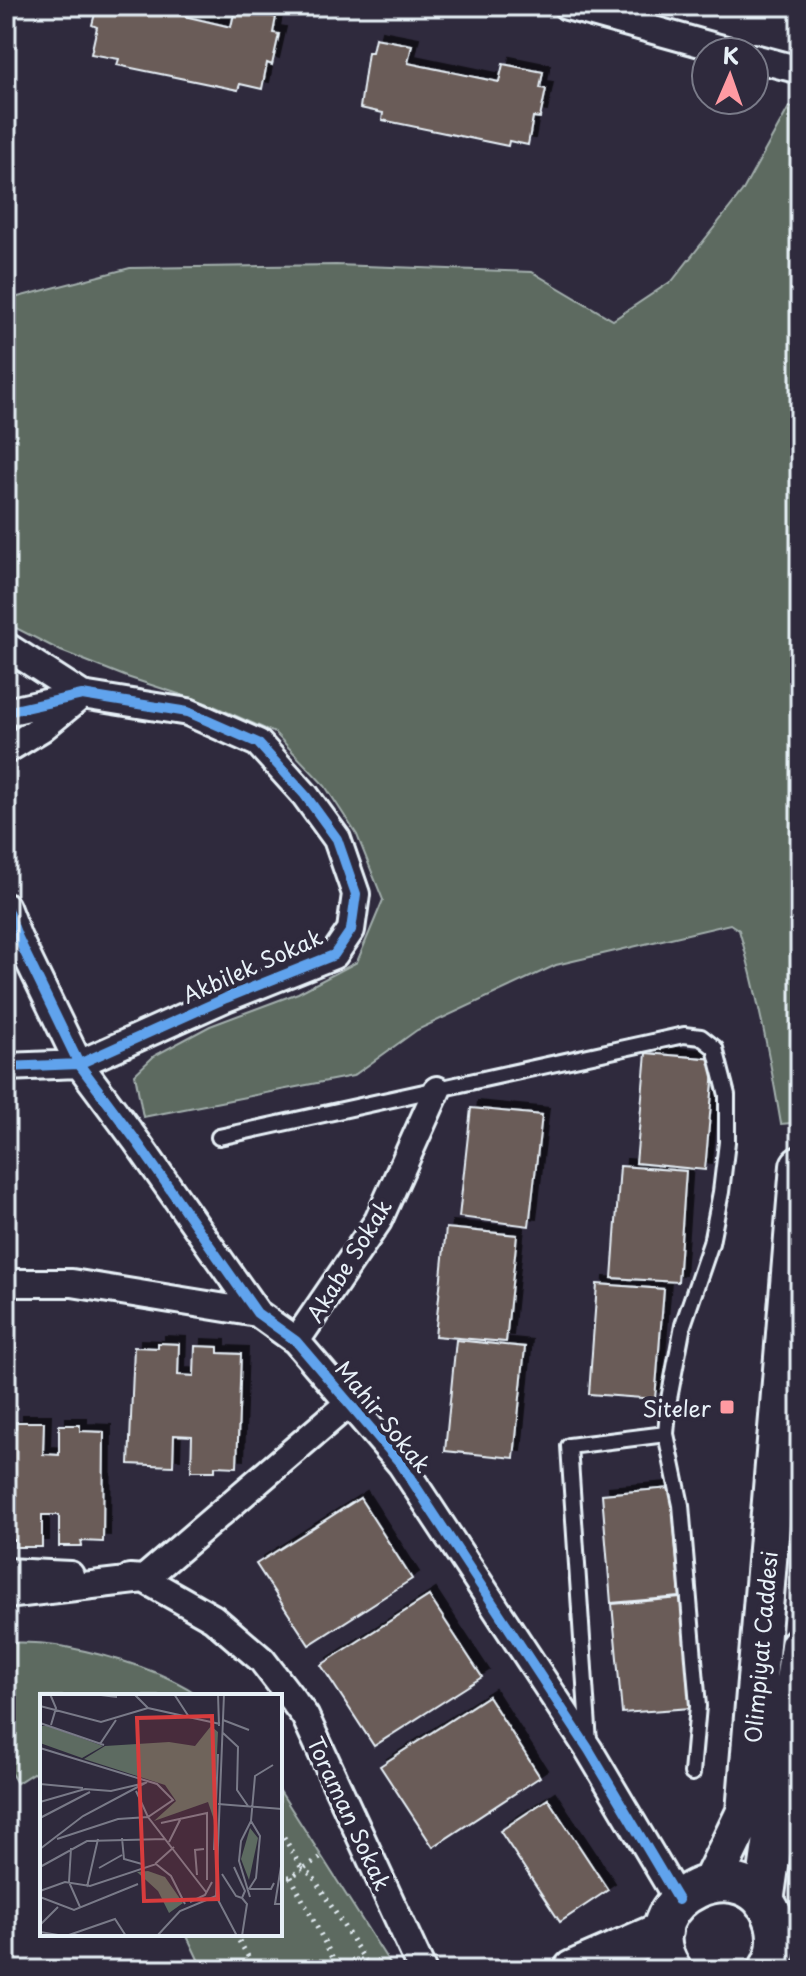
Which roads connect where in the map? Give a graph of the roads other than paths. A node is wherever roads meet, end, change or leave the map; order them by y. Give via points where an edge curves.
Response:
1 (567, 6) edge
2 (690, 40) edge
3 (770, 62) edge
4 (800, 70) edge
5 (6, 646) edge
6 (82, 695) junction
7 (6, 712) edge
8 (6, 750) edge
9 (6, 907) edge
10 (79, 1064) junction
11 (6, 1067) edge
12 (437, 1090) junction
13 (219, 1137) dead end
14 (800, 1166) edge
15 (6, 1283) edge
16 (257, 1313) junction
17 (296, 1341) junction
18 (349, 1403) junction
19 (666, 1434) junction
20 (6, 1572) edge
21 (144, 1579) junction
22 (6, 1595) edge
23 (800, 1646) edge
24 (589, 1750) junction
25 (692, 1773) dead end
26 (712, 1882) junction
27 (764, 1902) junction
28 (670, 1916) junction
29 (776, 1963) edge
30 (422, 1970) edge
31 (573, 1970) edge
32 (672, 1970) edge

1 - 2 street
3 - 4 street
5 - 6 street
6 - 7 street
6 - 8 street
6 - 10 street, Akbilek Sokak via 188,712 258,743 337,839 356,894 351,930 334,955
9 - 10 street, Mahir Sokak
10 - 11 street, Akbilek Sokak
10 - 16 street, Mahir Sokak
12 - 13 lane
12 - 17 street, Akabe Sokak via 378,1221
12 - 19 lane via 684,1035 701,1037 715,1048 727,1095 721,1192 711,1243 683,1325
14 - 26 main road, Olimpiyat Caddesi via 746,1812
15 - 16 street, Mahir Sokak via 72,1283
16 - 17 street, Mahir Sokak
17 - 18 street, Mahir Sokak
18 - 21 street
18 - 24 street, Mahir Sokak via 401,1464
19 - 24 lane via 569,1446
19 - 25 lane via 681,1505 697,1691
20 - 21 street
21 - 22 street
21 - 30 street, Toraman Sokak via 213,1618 262,1660 305,1716
23 - 27 main road, Olimpiyat Caddesi
24 - 28 street, Mahir Sokak
26 - 27 main road via 731,1883
26 - 28 main road via 693,1888
27 - 29 main road via 777,1932
28 - 31 main road
28 - 32 main road via 663,1949

